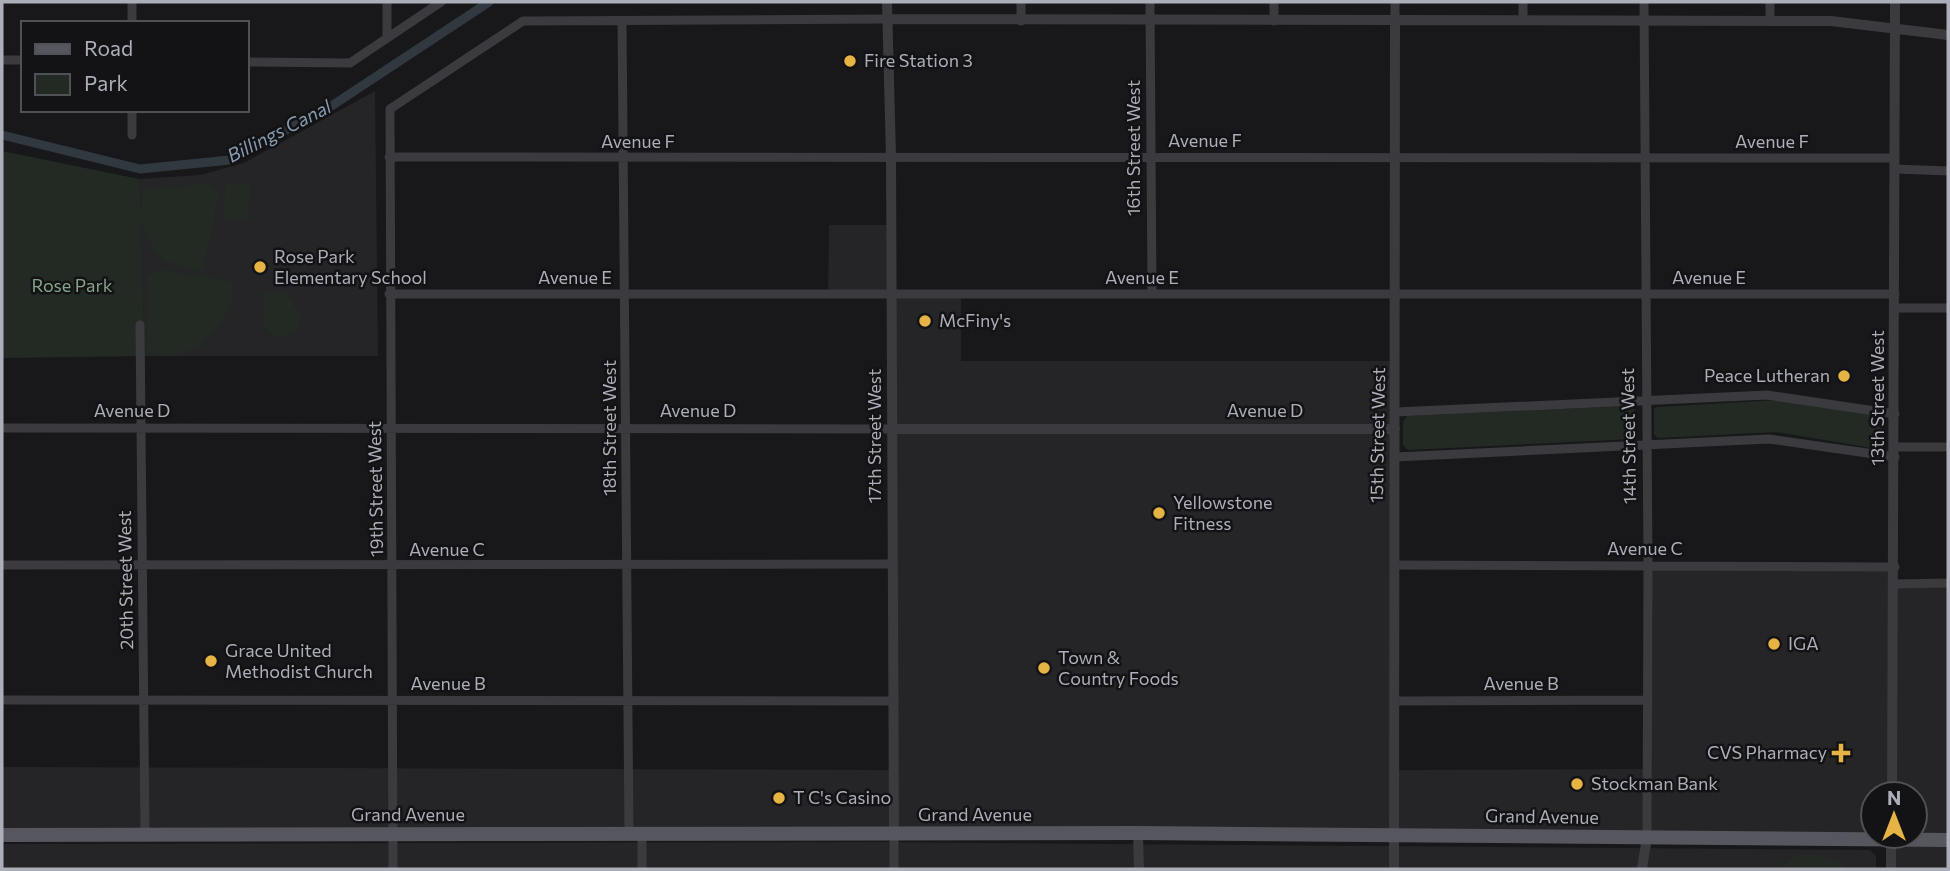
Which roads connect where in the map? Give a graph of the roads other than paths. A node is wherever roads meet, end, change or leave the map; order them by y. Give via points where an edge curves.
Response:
1 (132, 2) edge
2 (387, 2) edge
3 (441, 2) edge
4 (887, 2) edge
5 (1021, 2) edge
6 (1150, 2) edge
7 (1274, 2) edge
8 (1395, 2) edge
9 (1524, 2) edge
10 (1644, 2) edge
11 (1770, 2) edge
12 (1895, 2) edge
13 (887, 19) junction
14 (1395, 20) junction
15 (1524, 20) junction
16 (1644, 20) junction
17 (1770, 20) junction
18 (132, 21) edge
19 (622, 21) junction
20 (1021, 21) junction
21 (1150, 21) junction
22 (1274, 21) junction
23 (1895, 29) junction
24 (387, 35) junction
25 (1948, 35) edge
26 (2, 60) edge
27 (21, 60) edge
28 (248, 62) edge
29 (132, 112) edge
30 (132, 135) dead end
31 (1395, 156) junction
32 (389, 157) junction
33 (623, 157) junction
34 (891, 158) junction
35 (1151, 158) junction
36 (1645, 158) junction
37 (1895, 163) junction
38 (1948, 171) edge
39 (1396, 293) junction
40 (389, 294) junction
41 (624, 294) junction
42 (891, 294) junction
43 (1152, 294) junction
44 (1645, 294) junction
45 (1895, 294) junction
46 (1895, 308) junction
47 (1948, 308) edge
48 (140, 325) dead end
49 (1646, 401) junction
50 (1396, 412) junction
51 (1895, 414) junction
52 (2, 428) edge
53 (140, 429) junction
54 (391, 429) junction
55 (625, 429) junction
56 (893, 429) junction
57 (1395, 429) junction
58 (1647, 444) junction
59 (1948, 447) edge
60 (1895, 452) junction
61 (1395, 457) junction
62 (893, 564) junction
63 (2, 565) edge
64 (142, 565) junction
65 (626, 565) junction
66 (1395, 565) junction
67 (1648, 565) junction
68 (393, 566) junction
69 (1895, 567) junction
70 (1895, 583) junction
71 (1948, 583) edge
72 (144, 699) junction
73 (1648, 699) junction
74 (2, 700) edge
75 (395, 700) junction
76 (628, 700) junction
77 (894, 701) junction
78 (1395, 701) junction
79 (1892, 780) edge
80 (1138, 833) junction
81 (2, 835) edge
82 (145, 835) junction
83 (394, 835) junction
84 (635, 835) junction
85 (894, 835) junction
86 (1394, 835) junction
87 (1647, 837) junction
88 (1859, 838) edge
89 (1929, 839) edge
90 (1948, 840) edge
91 (1891, 850) edge
92 (393, 869) edge
93 (642, 869) edge
94 (894, 869) edge
95 (1139, 869) edge
96 (1394, 869) edge
97 (1642, 869) edge
98 (1891, 869) edge

1 - 18 street
2 - 24 street
3 - 24 street
4 - 13 street, 17th Street West
5 - 20 street
6 - 21 street, 16th Street West
7 - 22 street
8 - 14 street, 15th Street West
9 - 15 street
10 - 16 street, 14th Street West
11 - 17 street
12 - 23 street, 13th Street West
13 - 19 street
13 - 20 street
13 - 34 street, 17th Street West
14 - 15 street
14 - 22 street
14 - 31 street, 15th Street West
15 - 16 street
16 - 17 street
16 - 36 street, 14th Street West
17 - 23 street
19 - 32 street, 19th Street West via 523,21 390,109
19 - 33 street, 18th Street West
20 - 21 street
21 - 22 street
21 - 35 street, 16th Street West
23 - 25 street
23 - 37 street, 13th Street West
24 - 28 street via 350,63
26 - 27 street
29 - 30 street
31 - 35 street, Avenue F
31 - 36 street, Avenue F
31 - 39 street, 15th Street West
32 - 33 street, Avenue F
32 - 40 street, 19th Street West
33 - 34 street, Avenue F
33 - 41 street, 18th Street West
34 - 35 street, Avenue F
34 - 42 street, 17th Street West
35 - 43 street, 16th Street West
36 - 37 street, Avenue F
36 - 44 street, 14th Street West
37 - 38 street, Avenue F
37 - 45 street, 13th Street West
39 - 43 street, Avenue E
39 - 44 street, Avenue E
39 - 50 street, 15th Street West
40 - 41 street, Avenue E
40 - 54 street, 19th Street West
41 - 42 street, Avenue E
41 - 55 street, 18th Street West
42 - 43 street, Avenue E
42 - 56 street, 17th Street West
44 - 45 street, Avenue E
44 - 49 street, 14th Street West
45 - 46 street, 13th Street West
46 - 47 street
46 - 51 street, 13th Street West
48 - 53 street, 20th Street West
49 - 50 street
49 - 51 street via 1787,396
49 - 58 street, 14th Street West
50 - 57 street, 15th Street West
51 - 60 street, 13th Street West
52 - 53 street, Avenue D
53 - 54 street, Avenue D
53 - 64 street, 20th Street West
54 - 55 street, Avenue D
54 - 68 street, 19th Street West
55 - 56 street, Avenue D
55 - 65 street, 18th Street West
56 - 57 street, Avenue D
56 - 62 street, 17th Street West
57 - 61 street, 15th Street West
58 - 60 street via 1769,439
58 - 61 street
58 - 67 street, 14th Street West
59 - 60 street
60 - 69 street, 13th Street West
61 - 66 street, 15th Street West
62 - 65 street, Avenue C
62 - 77 street, 17th Street West
63 - 64 street, Avenue C
64 - 68 street, Avenue C
64 - 72 street, 20th Street West
65 - 68 street, Avenue C
65 - 76 street, 18th Street West
66 - 67 street, Avenue C
66 - 78 street, 15th Street West
67 - 69 street, Avenue C
67 - 73 street, 14th Street West
68 - 75 street, 19th Street West
69 - 70 street, 13th Street West
70 - 71 street
70 - 79 street, 13th Street West
72 - 74 street, Avenue B
72 - 75 street, Avenue B
72 - 82 street, 20th Street West
73 - 78 street, Avenue B
73 - 87 street, 14th Street West
75 - 76 street, Avenue B
75 - 83 street, 19th Street West
76 - 77 street, Avenue B
76 - 84 street, 18th Street West
77 - 85 street, 17th Street West
78 - 86 street, 15th Street West
80 - 85 main road, Grand Avenue
80 - 86 main road, Grand Avenue
80 - 95 street
81 - 82 main road, Grand Avenue
82 - 83 main road, Grand Avenue
83 - 84 main road, Grand Avenue
83 - 92 street, 19th Street West
84 - 85 main road, Grand Avenue
84 - 93 street, 18th Street West
85 - 94 street, 17th Street West
86 - 87 main road, Grand Avenue
86 - 96 street, 15th Street West
87 - 88 main road, Grand Avenue
87 - 97 street, 14th Street West
89 - 90 main road, Grand Avenue
91 - 98 street

